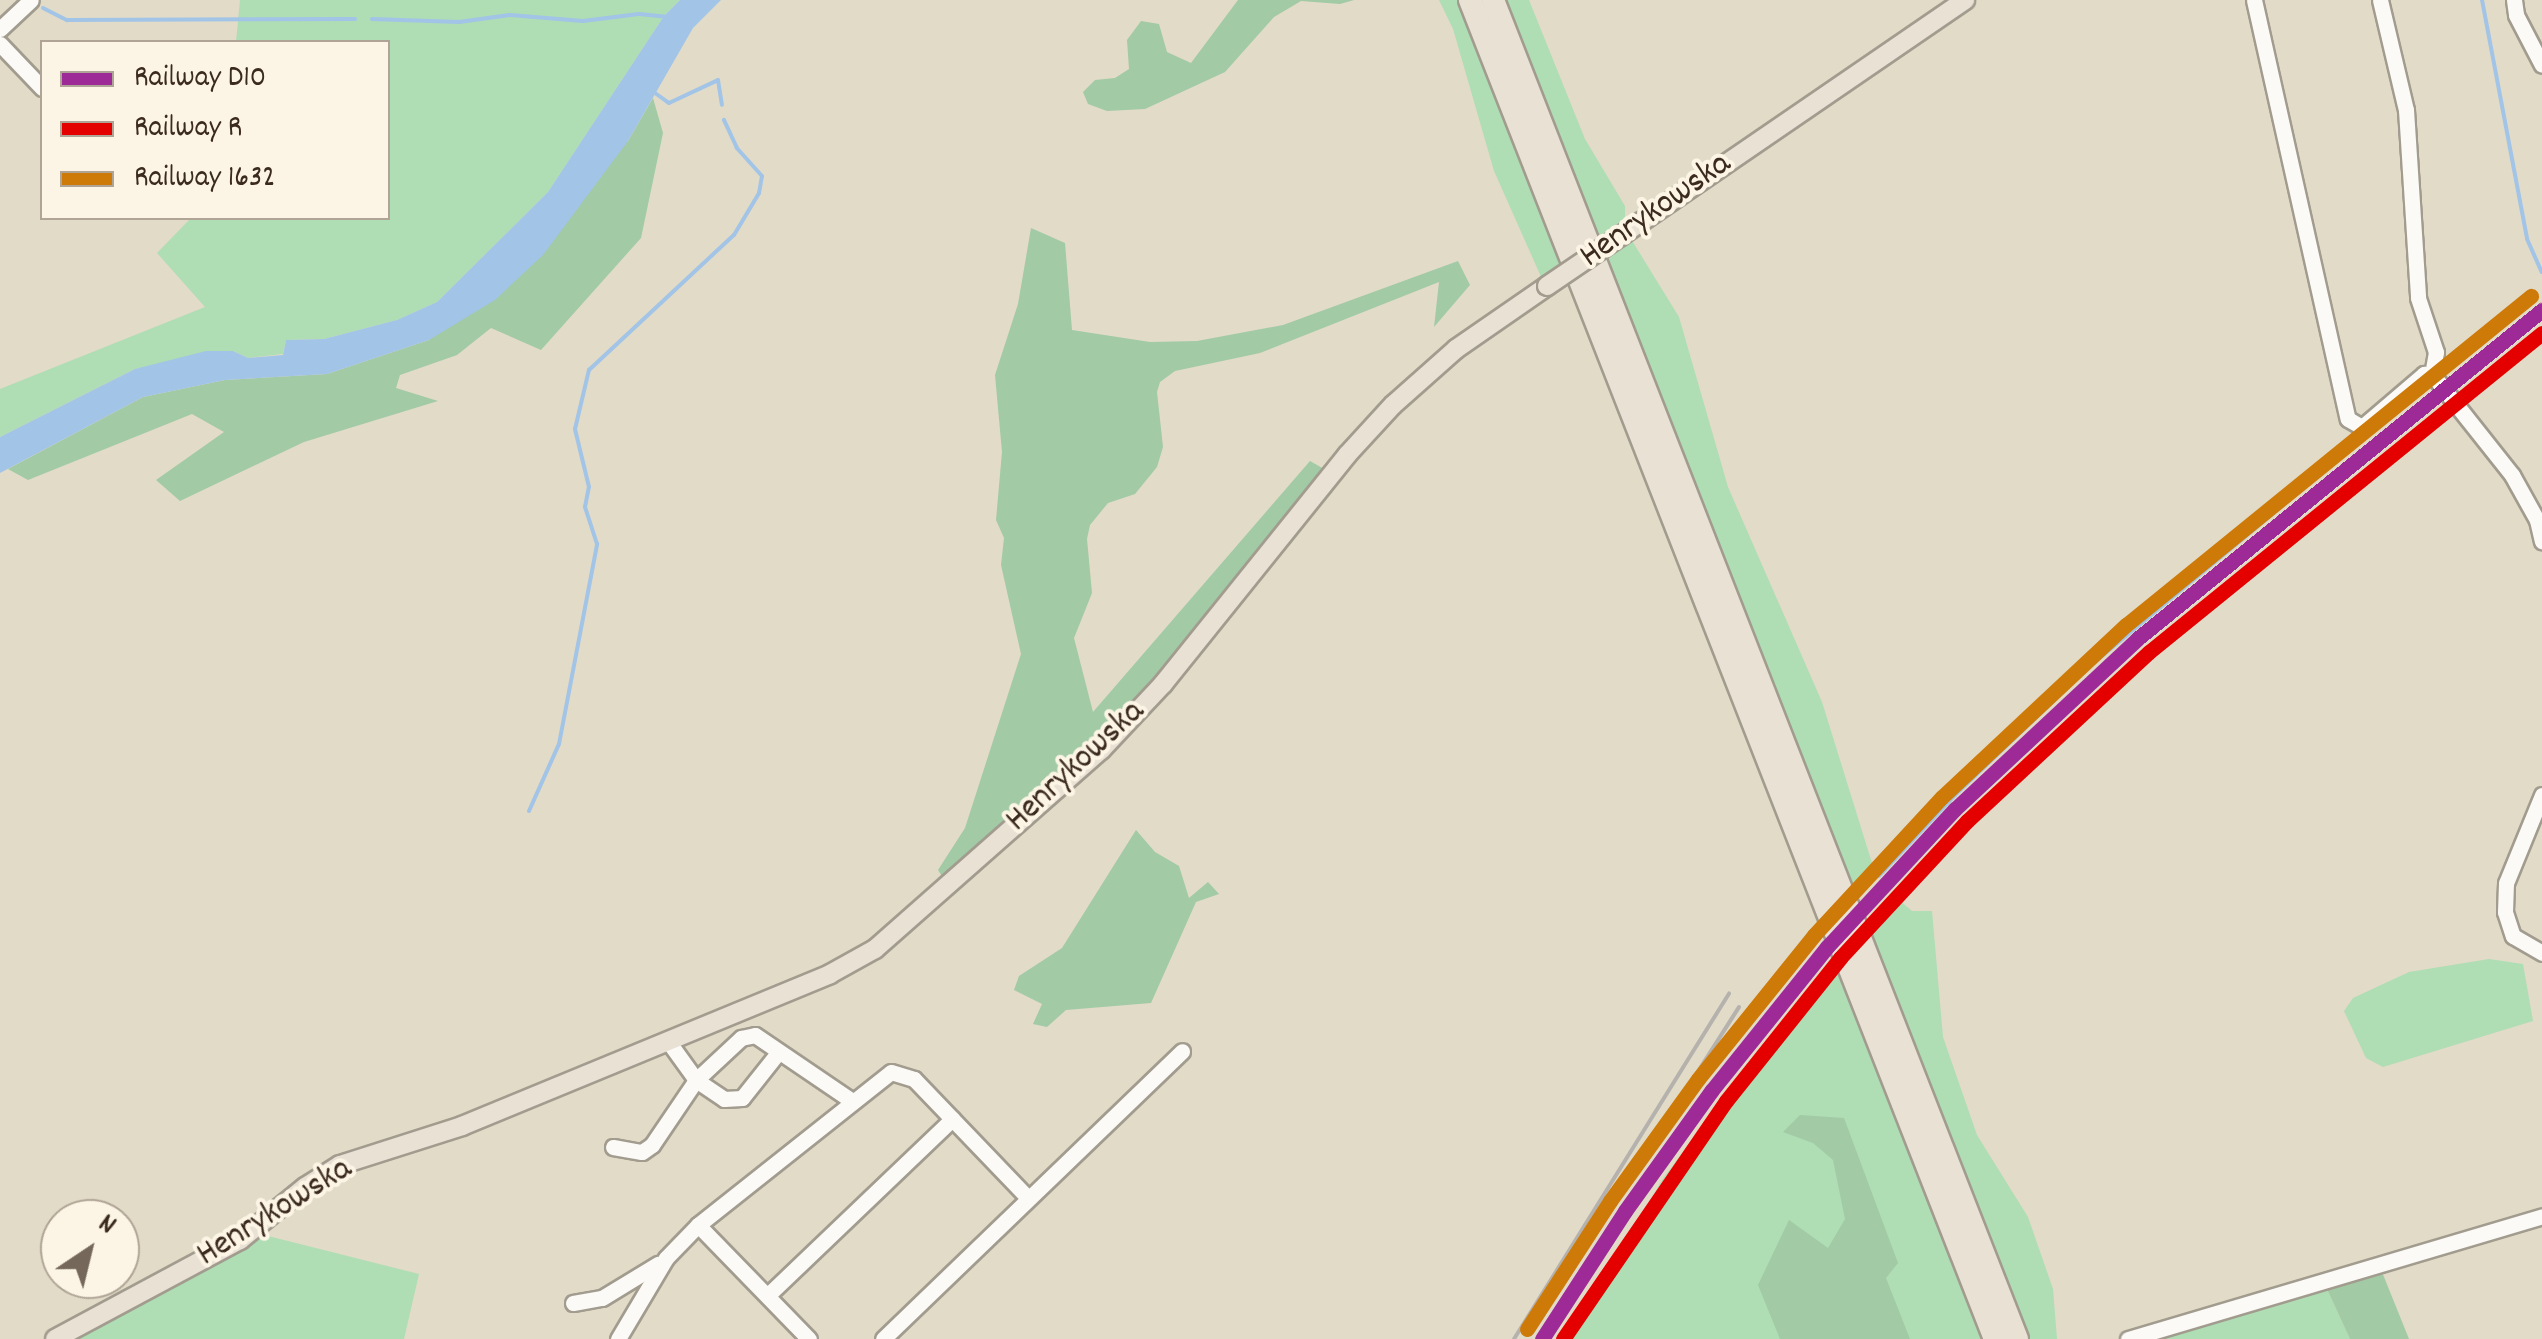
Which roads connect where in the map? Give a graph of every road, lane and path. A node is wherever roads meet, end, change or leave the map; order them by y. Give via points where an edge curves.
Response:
1 (31, 0) edge
2 (1470, 0) edge
3 (1493, 0) edge
4 (1965, 0) edge
5 (2254, 0) edge
6 (2380, 0) edge
7 (2514, 0) edge
8 (0, 29) edge
9 (0, 44) edge
10 (2542, 65) edge
11 (40, 86) edge
12 (2432, 374) junction
13 (2542, 542) edge
14 (2542, 795) edge
15 (2542, 953) edge
16 (668, 1041) junction
17 (1182, 1051) dead end
18 (778, 1054) junction
19 (696, 1080) junction
20 (852, 1101) junction
21 (952, 1118) junction
22 (613, 1147) dead end
23 (1028, 1198) junction
24 (2542, 1216) edge
25 (698, 1225) junction
26 (666, 1258) junction
27 (768, 1295) junction
28 (573, 1303) dead end
29 (55, 1339) edge
30 (618, 1339) edge
31 (809, 1339) edge
32 (883, 1339) edge
33 (1995, 1339) edge
34 (2018, 1339) edge
35 (2128, 1339) edge

1 - 8 street
2 - 33 highway
3 - 34 highway
4 - 16 main road, Henrykowska, bridge via 1456,350 1346,455 1163,684 1101,750 875,949
5 - 12 street via 2348,419 2362,427
6 - 12 street via 2406,110 2418,298 2436,352
7 - 10 street
9 - 11 street
12 - 13 street via 2512,475
14 - 15 street via 2506,883 2512,936
16 - 19 street
16 - 29 main road, Henrykowska via 462,1126 340,1165 240,1240
17 - 23 street
18 - 19 street via 760,1037 748,1036
18 - 19 street via 733,1102
18 - 20 street
19 - 22 street via 652,1145 642,1152
20 - 21 street via 881,1076 899,1072
20 - 25 street
21 - 23 street
21 - 27 street
23 - 32 street
24 - 35 street
25 - 26 street
25 - 27 street
26 - 28 street via 629,1285
26 - 30 street
27 - 31 street

